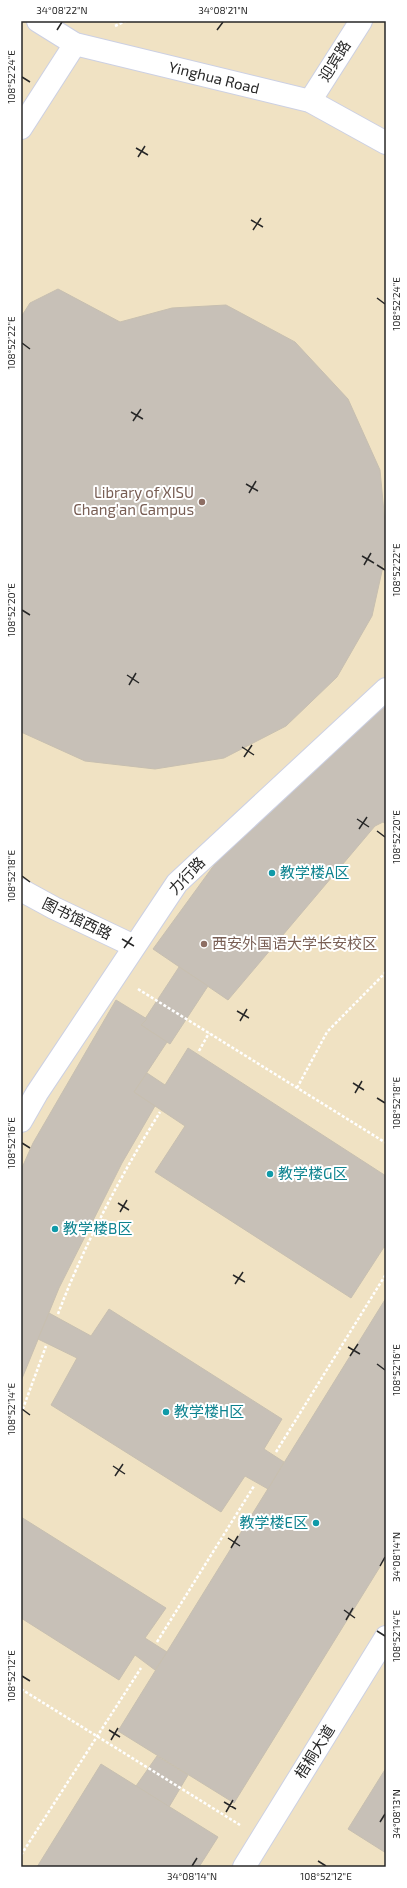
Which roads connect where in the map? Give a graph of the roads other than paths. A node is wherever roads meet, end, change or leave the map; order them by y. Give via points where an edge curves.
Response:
1 (38, 21) edge
2 (361, 21) edge
3 (75, 44) junction
4 (310, 101) junction
5 (21, 128) edge
6 (386, 143) edge
7 (386, 689) edge
8 (21, 890) edge
9 (154, 917) junction
10 (102, 931) junction
11 (134, 946) junction
12 (116, 975) junction
13 (21, 1121) edge
14 (386, 1637) edge
15 (244, 1867) edge

1 - 3 street, Yinghua Road
2 - 4 street, 迎宾路
3 - 4 street, Yinghua Road
3 - 5 street
4 - 6 street, Yinghua Road
7 - 9 street, 力行路 via 177,883
8 - 10 street, 图书馆西路
9 - 10 street via 134,933 117,935
9 - 11 street, 力行路
10 - 11 street, 图书馆西路
10 - 12 street via 118,954
11 - 12 street, 力行路
12 - 13 street, 力行路
14 - 15 street, 梧桐大道

